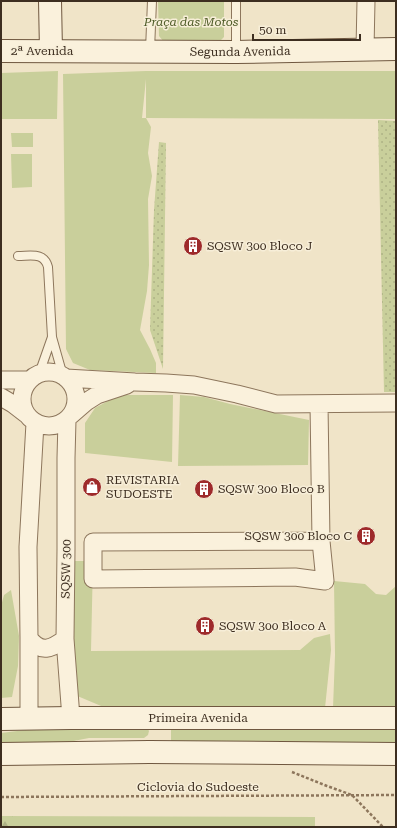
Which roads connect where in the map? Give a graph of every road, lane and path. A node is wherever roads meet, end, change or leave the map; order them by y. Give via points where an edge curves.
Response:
1 (50, 1) edge
2 (152, 1) edge
3 (236, 1) edge
4 (366, 1) edge
5 (365, 49) junction
6 (396, 49) edge
7 (1, 51) edge
8 (52, 51) junction
9 (83, 51) joint
10 (150, 51) junction
11 (236, 52) junction
12 (18, 256) dead end
13 (52, 337) junction
14 (34, 377) junction
15 (64, 377) junction
16 (1, 380) edge
17 (135, 382) junction
18 (1, 397) edge
19 (396, 403) edge
20 (319, 404) junction
21 (69, 417) junction
22 (31, 418) junction
23 (321, 542) junction
24 (29, 638) junction
25 (65, 639) junction
26 (71, 718) junction
27 (154, 718) junction
28 (396, 718) edge
29 (1, 719) edge
30 (29, 719) junction
31 (149, 752) junction
32 (1, 754) edge
33 (278, 754) junction
34 (396, 754) edge
35 (352, 795) junction
36 (396, 795) edge
37 (1, 797) edge
38 (384, 827) edge

1 - 8 main road
2 - 10 lane
3 - 11 lane
4 - 5 street
5 - 6 main road, Segunda Avenida
5 - 11 main road, Segunda Avenida
7 - 8 main road, 2ª Avenida
8 - 9 main road, 2ª Avenida
9 - 10 main road, Segunda Avenida
10 - 11 main road, Segunda Avenida
12 - 13 lane via 41,257 47,262
13 - 14 lane
13 - 15 lane
14 - 15 street via 47,372
14 - 16 street
14 - 22 street via 25,387 22,396 22,405
15 - 17 street
15 - 21 street via 76,395 76,406
17 - 20 street via 194,385 276,404
17 - 21 street via 97,395
18 - 22 street
19 - 20 street
20 - 23 street
21 - 22 street via 52,426 43,426
21 - 25 street, SQSW 300 via 66,458
22 - 24 street
23 - 23 street via 93,542 93,579 325,580
24 - 25 street via 33,643 45,648 52,648
24 - 30 street
25 - 26 street, SQSW 300
26 - 27 main road, Primeira Avenida
26 - 30 main road, Primeira Avenida
27 - 28 main road, Primeira Avenida
27 - 31 main road via 160,741
29 - 30 main road, Primeira Avenida
31 - 32 main road
31 - 33 main road
33 - 34 main road
33 - 35 path via 280,768
35 - 36 path, Ciclovia do Sudoeste
35 - 37 path, Ciclovia do Sudoeste
35 - 38 path

